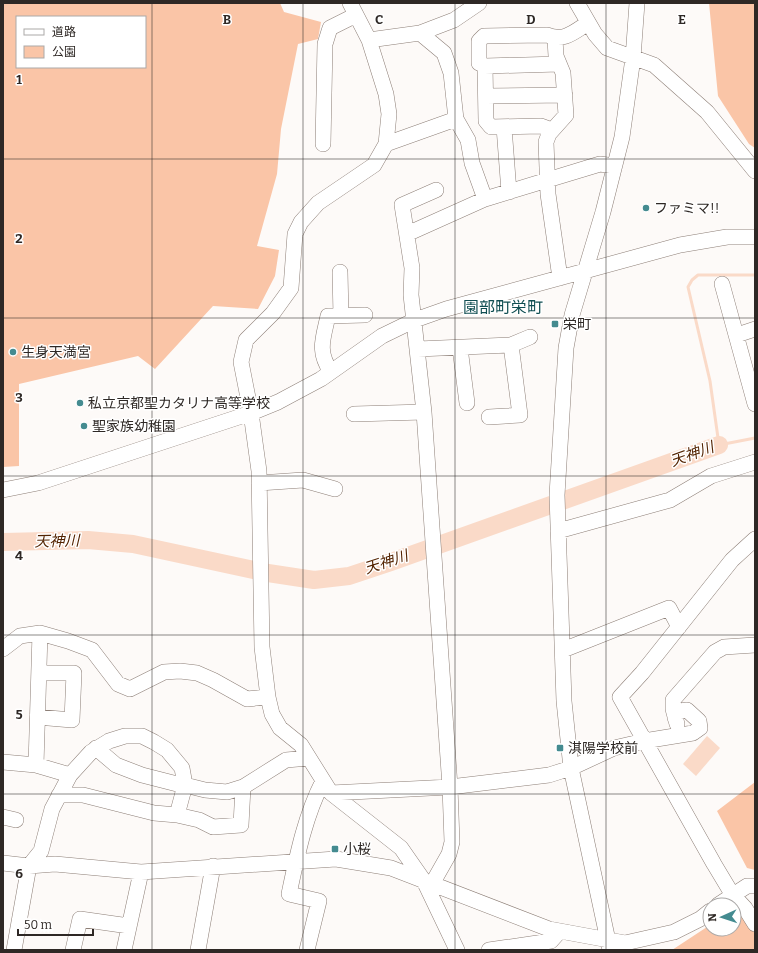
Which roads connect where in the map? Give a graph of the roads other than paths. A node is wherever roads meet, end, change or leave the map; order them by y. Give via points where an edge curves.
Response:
1 (479, 3) edge
2 (577, 3) edge
3 (637, 3) edge
4 (353, 9) edge
5 (588, 23) junction
6 (420, 33) junction
7 (555, 38) junction
8 (369, 40) junction
9 (634, 58) junction
10 (559, 64) junction
11 (485, 66) junction
12 (565, 95) junction
13 (486, 96) junction
14 (456, 119) junction
15 (504, 127) junction
16 (552, 130) junction
17 (323, 144) dead end
18 (386, 144) junction
19 (614, 166) junction
20 (755, 171) edge
21 (548, 180) junction
22 (436, 190) dead end
23 (509, 192) junction
24 (485, 199) junction
25 (407, 234) junction
26 (755, 237) edge
27 (340, 272) dead end
28 (584, 272) junction
29 (560, 278) junction
30 (722, 284) dead end
31 (365, 315) dead end
32 (341, 316) junction
33 (415, 320) junction
34 (755, 329) edge
35 (737, 335) junction
36 (530, 337) dead end
37 (511, 346) junction
38 (460, 348) junction
39 (418, 349) junction
40 (331, 372) junction
41 (467, 403) dead end
42 (755, 404) edge
43 (424, 412) junction
44 (251, 413) junction
45 (354, 414) dead end
46 (489, 417) dead end
47 (755, 462) edge
48 (259, 483) junction
49 (335, 489) dead end
50 (3, 490) edge
51 (558, 531) junction
52 (755, 539) edge
53 (679, 627) junction
54 (40, 634) junction
55 (755, 645) edge
56 (3, 649) edge
57 (563, 650) junction
58 (39, 673) junction
59 (268, 697) junction
60 (37, 717) junction
61 (675, 718) junction
62 (680, 734) junction
63 (644, 741) junction
64 (96, 748) junction
65 (309, 758) junction
66 (3, 762) edge
67 (36, 765) junction
68 (570, 768) junction
69 (70, 775) junction
70 (185, 786) junction
71 (243, 787) junction
72 (327, 787) junction
73 (450, 787) junction
74 (59, 795) junction
75 (176, 815) junction
76 (297, 860) junction
77 (3, 863) edge
78 (29, 866) junction
79 (213, 866) junction
80 (141, 872) junction
81 (428, 883) junction
82 (755, 886) edge
83 (732, 894) junction
84 (728, 897) edge
85 (702, 917) edge
86 (755, 924) edge
87 (129, 926) junction
88 (559, 932) junction
89 (609, 944) edge
90 (14, 950) edge
91 (73, 950) edge
92 (124, 950) edge
93 (198, 950) edge
94 (307, 950) edge
95 (457, 950) edge
96 (489, 950) edge

1 - 6 street via 454,20
2 - 5 street
3 - 9 street
4 - 8 street
4 - 17 street via 330,28 325,44
5 - 7 street via 566,37
5 - 9 street via 607,48
6 - 8 street
6 - 14 street via 444,53 451,73
7 - 10 street
7 - 11 street via 547,35 484,36 479,41 479,63
8 - 18 street via 386,94 389,114
9 - 19 street via 622,137
9 - 20 street via 654,65 706,112
10 - 11 street
10 - 12 street via 563,73
11 - 13 street
12 - 13 street
12 - 16 street via 566,115
13 - 15 street via 486,121 491,127
14 - 18 street
14 - 24 street via 468,140 472,163
15 - 16 street via 540,126
15 - 23 street
16 - 21 street via 546,142
18 - 44 street via 374,165 318,203 301,222 295,234 290,288 273,313 246,340 241,362
19 - 21 street via 600,164
19 - 28 street
21 - 23 street
21 - 29 street
22 - 25 street via 402,205
23 - 24 street
24 - 25 street
25 - 33 street
26 - 28 street via 727,237 694,242
27 - 32 street
28 - 29 street
28 - 51 street via 566,348 557,502
29 - 33 street via 446,308
30 - 35 street
31 - 32 street
32 - 40 street via 328,316 322,344 324,360
33 - 39 street
33 - 40 street via 382,336
34 - 35 street
35 - 42 street
36 - 37 street
37 - 38 street
37 - 46 street via 520,415
38 - 39 street
38 - 41 street
39 - 43 street
40 - 44 street via 301,390
43 - 45 street
43 - 73 street
44 - 48 street
44 - 50 street via 38,483
47 - 51 street via 712,476 670,500
48 - 49 street via 303,480
48 - 59 street via 262,647
51 - 57 street
52 - 53 street via 732,560
53 - 57 street via 670,608
53 - 63 street via 620,697 638,725
54 - 56 street via 20,636
54 - 58 street
54 - 59 street via 92,650 118,684 130,689 164,672 180,671 197,673 247,699
55 - 61 street via 724,647 715,652 673,700
57 - 68 street via 564,701
58 - 60 street
58 - 60 street via 74,673 72,720
59 - 65 street via 272,714 280,728 301,745
60 - 67 street
61 - 62 street
61 - 62 street via 680,711 687,710 700,725 697,732
62 - 63 street
63 - 68 street via 614,748
63 - 83 street
64 - 69 street
64 - 70 street via 116,765
64 - 70 street via 109,740 125,736 142,736 167,750 182,768
65 - 71 street via 286,760
65 - 72 street
66 - 67 street
67 - 69 street
68 - 73 street via 549,775
68 - 89 street
69 - 74 street
70 - 71 street via 216,792 227,792
70 - 75 street
71 - 75 street via 241,825 213,827 199,820
72 - 73 street
72 - 76 street via 314,798
72 - 81 street via 401,848
73 - 81 street via 452,842 449,854
74 - 75 street via 83,794 154,813
74 - 78 street via 52,809 41,851
76 - 79 street
76 - 81 street via 336,859 391,868
76 - 94 street via 289,894 319,901
77 - 78 street
78 - 80 street via 55,864
78 - 90 street
79 - 80 street
79 - 93 street
80 - 87 street
81 - 88 street
81 - 95 street
82 - 83 street via 747,886
83 - 84 street
83 - 86 street
85 - 89 street via 674,932
87 - 91 street via 80,919
87 - 92 street
88 - 89 street
88 - 96 street via 552,941

